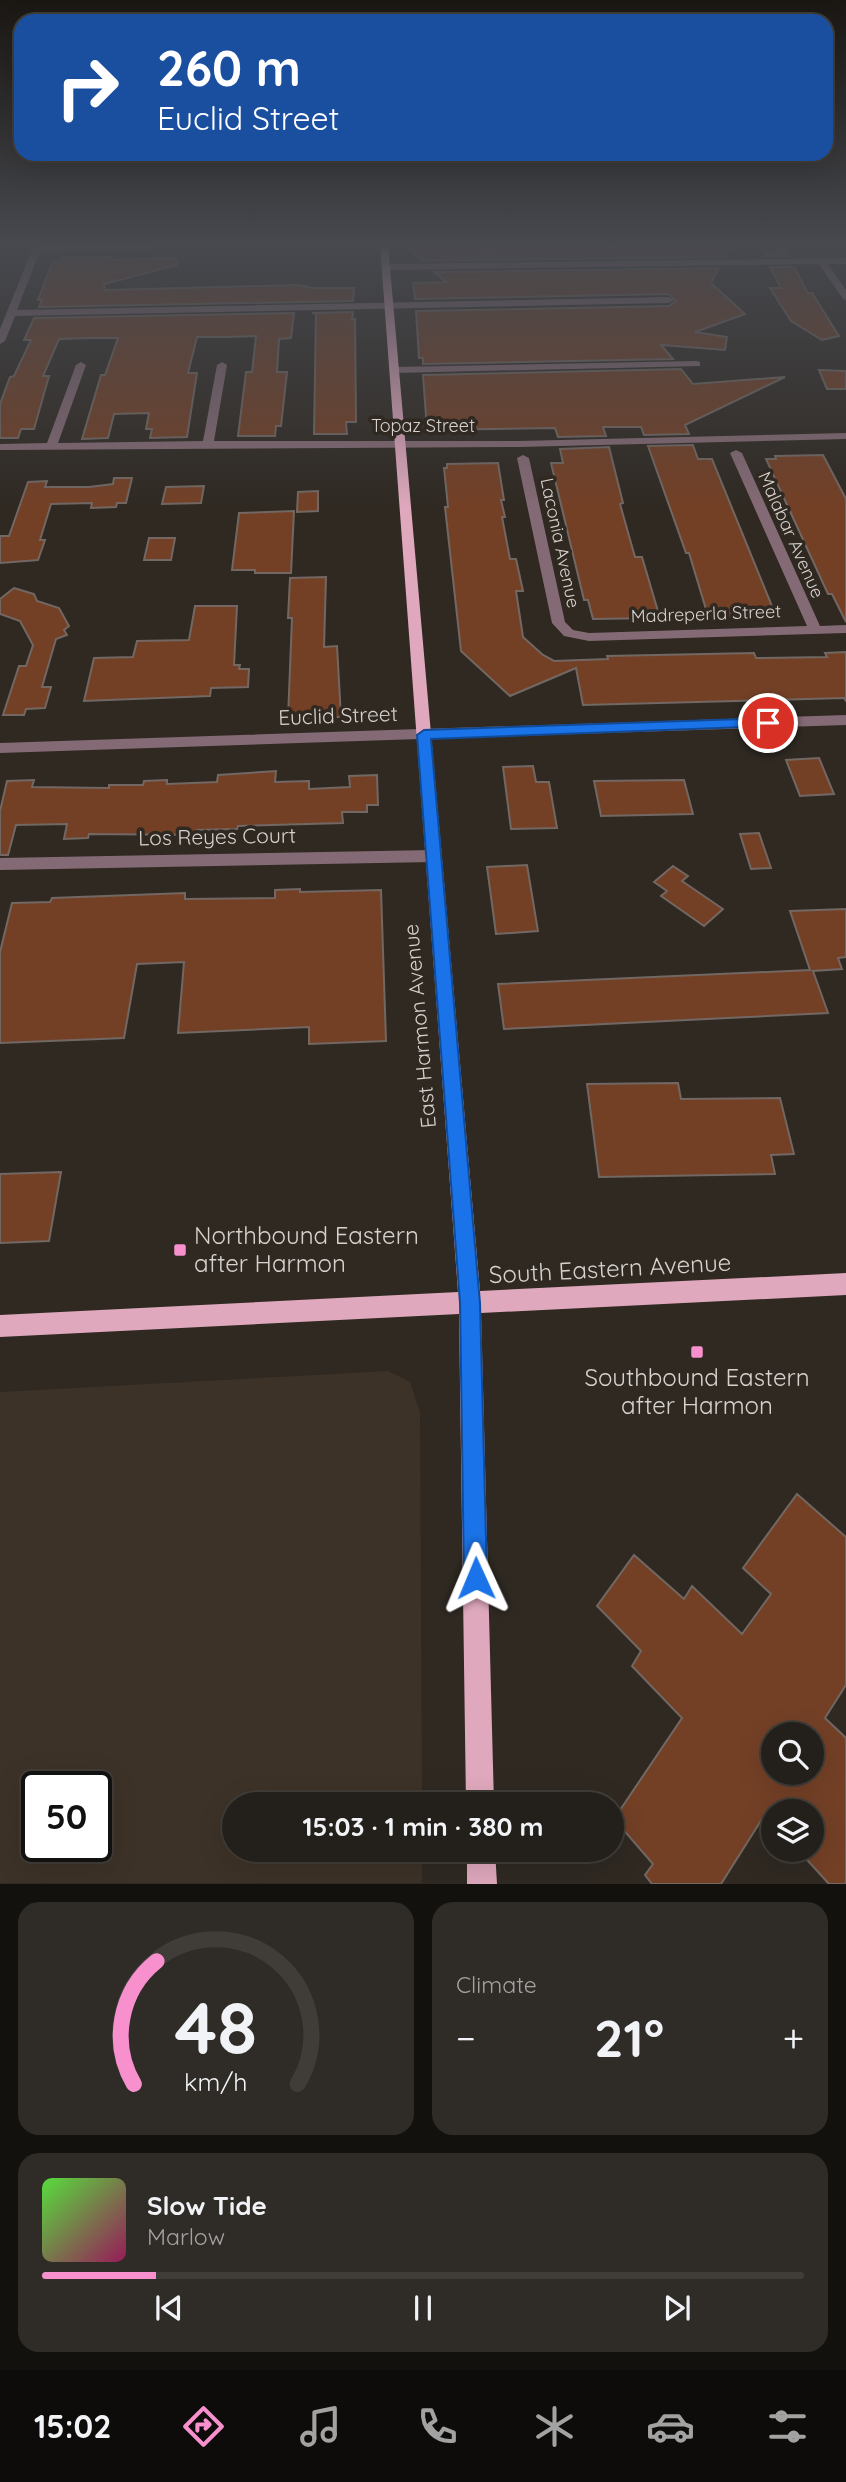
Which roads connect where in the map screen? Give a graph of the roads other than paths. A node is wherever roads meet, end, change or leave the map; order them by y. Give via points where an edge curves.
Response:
1 (391, 333) edge
2 (696, 364) dead end
3 (81, 365) dead end
4 (222, 365) dead end
5 (394, 370) junction
6 (846, 436) edge
7 (208, 444) junction
8 (400, 444) junction
9 (0, 447) edge
10 (51, 447) junction
11 (736, 453) dead end
12 (523, 458) dead end
13 (846, 629) edge
14 (815, 630) junction
15 (569, 633) joint
16 (846, 720) edge
17 (424, 735) junction
18 (0, 748) edge
19 (434, 856) junction
20 (0, 864) edge
21 (846, 1284) edge
22 (470, 1303) junction
23 (0, 1326) edge
24 (480, 1792) edge
25 (481, 1862) edge
26 (482, 1884) edge

1 - 5 main road, East Harmon Avenue
2 - 5 street
3 - 10 street
4 - 7 street
5 - 8 main road, East Harmon Avenue
6 - 8 street, Topaz Street
7 - 8 street, Topaz Street
7 - 10 street, Topaz Street
8 - 17 main road, East Harmon Avenue
9 - 10 street, Topaz Street
11 - 14 street, Malabar Avenue
12 - 15 street, Laconia Avenue via 559,624
13 - 14 street, Madreperla Street
14 - 15 street, Madreperla Street via 589,637
16 - 17 street, Euclid Street
17 - 18 street, Euclid Street
17 - 19 main road, East Harmon Avenue
19 - 20 street, Los Reyes Court
19 - 22 main road, East Harmon Avenue
21 - 22 main road, South Eastern Avenue
22 - 23 main road, South Eastern Avenue
22 - 24 main road, East Harmon Avenue
25 - 26 main road

